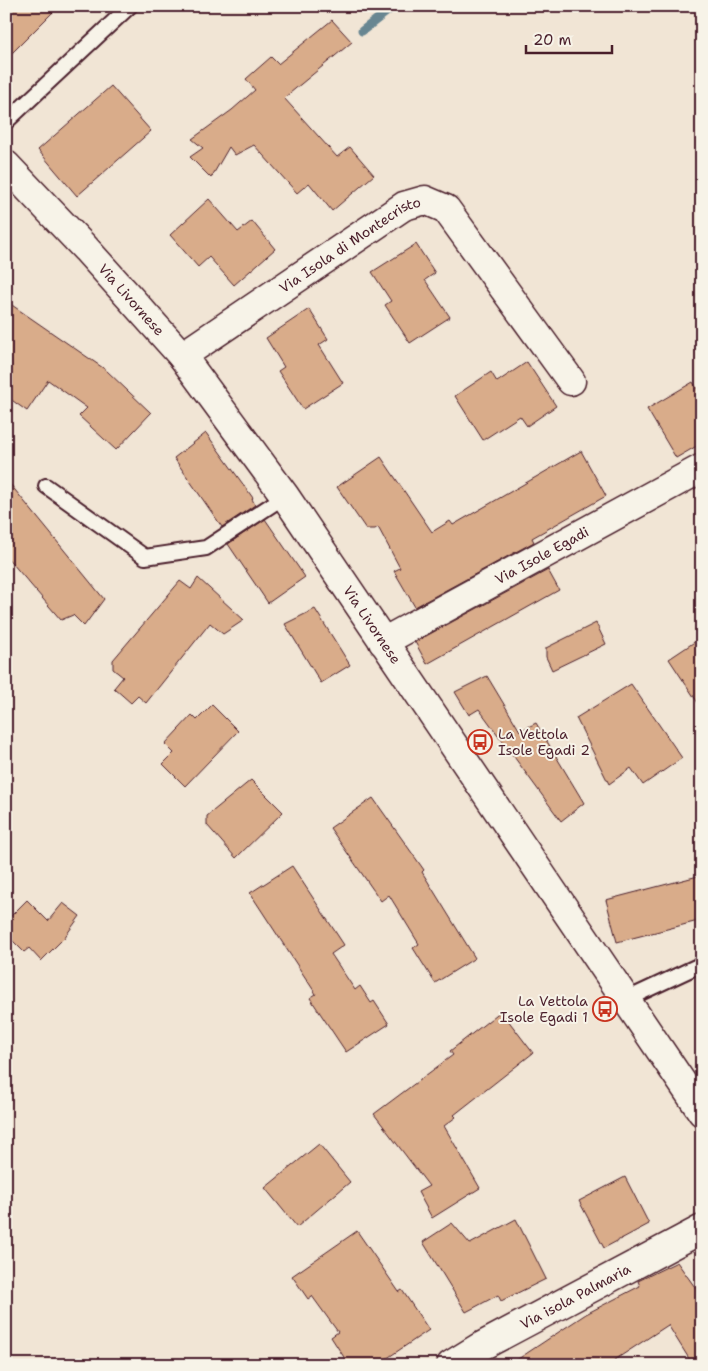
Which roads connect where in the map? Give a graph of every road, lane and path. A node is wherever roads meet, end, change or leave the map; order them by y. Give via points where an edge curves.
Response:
1 (130, 6) edge
2 (6, 122) edge
3 (6, 165) edge
4 (182, 356) junction
5 (571, 381) dead end
6 (702, 468) edge
7 (46, 486) dead end
8 (285, 496) junction
9 (382, 642) junction
10 (702, 964) edge
11 (625, 1000) junction
12 (702, 1112) edge
13 (702, 1229) edge
14 (451, 1365) edge

1 - 2 lane
3 - 4 street, Via Livornese
4 - 5 street, Via Isola di Montecristo via 404,206 425,200 446,209
4 - 8 street, Via Livornese
6 - 9 street, Via Isole Egadi
7 - 8 lane via 145,558 206,548
8 - 9 street, Via Livornese
9 - 11 street, Via Livornese
10 - 11 lane
11 - 12 street, Via Livornese
13 - 14 street, Via isola Palmaria

